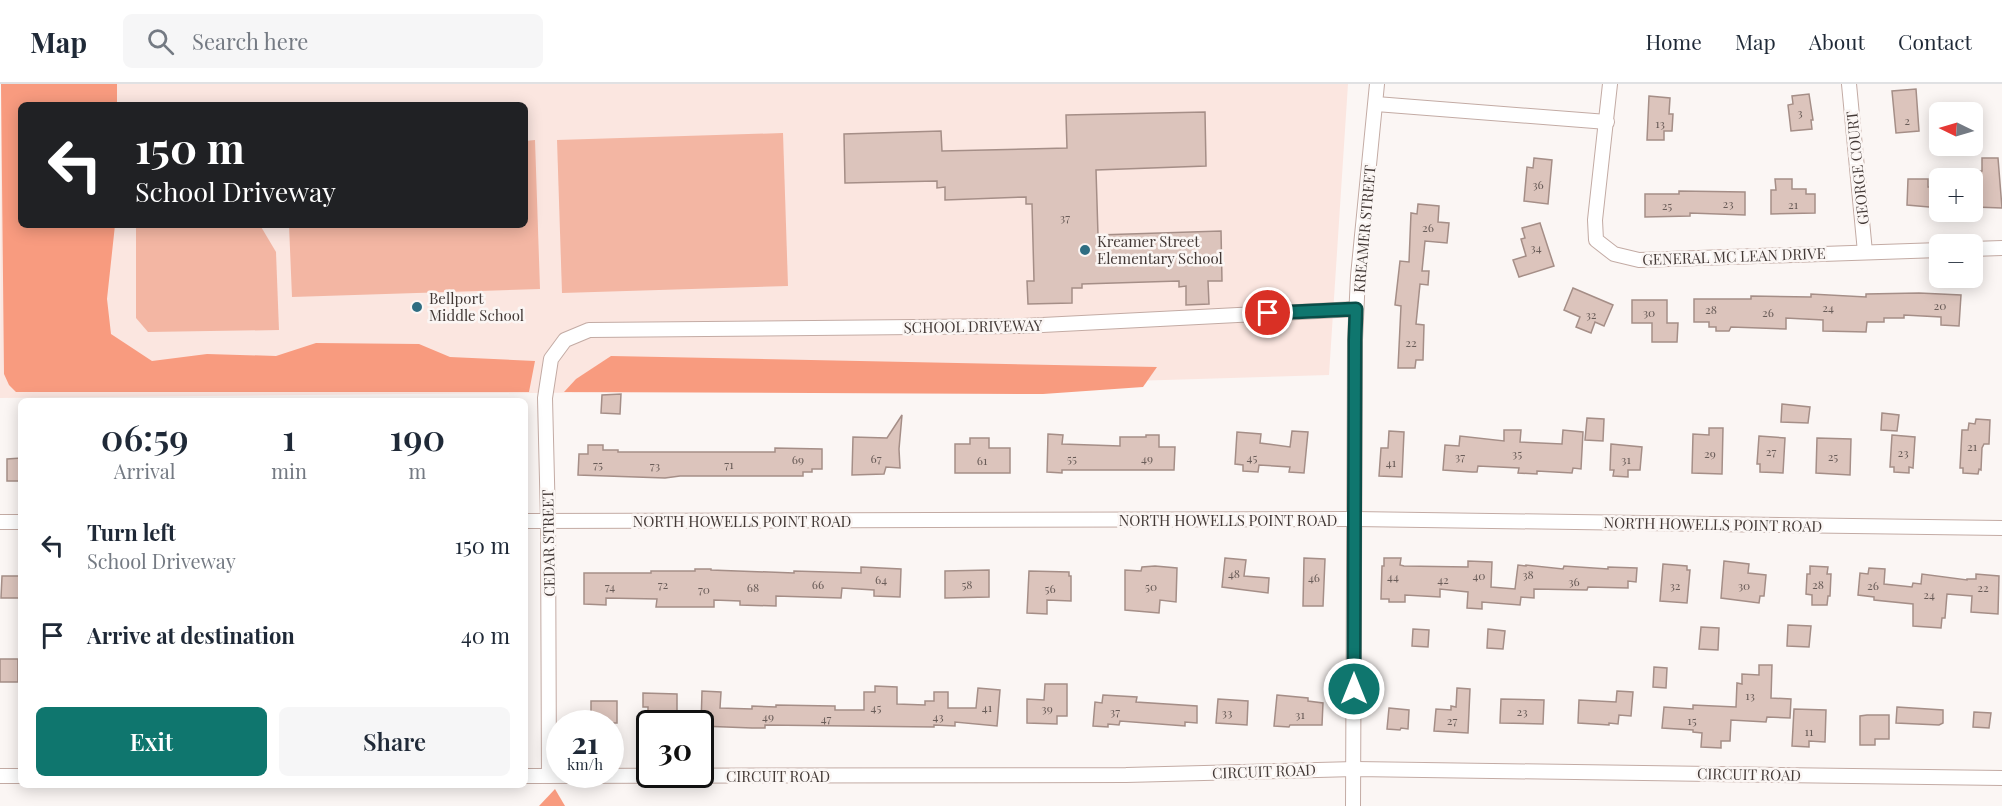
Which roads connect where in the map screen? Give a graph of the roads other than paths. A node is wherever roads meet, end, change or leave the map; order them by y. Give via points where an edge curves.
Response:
1 (1377, 84) edge
2 (1610, 84) edge
3 (1849, 84) edge
4 (1376, 104) junction
5 (1607, 122) junction
6 (2002, 248) edge
7 (1983, 249) edge
8 (1929, 250) edge
9 (1865, 252) junction
10 (1356, 309) junction
11 (589, 330) joint
12 (1354, 519) junction
13 (528, 521) edge
14 (548, 521) junction
15 (0, 522) edge
16 (18, 522) edge
17 (2002, 528) edge
18 (549, 710) edge
19 (1354, 769) junction
20 (0, 776) edge
21 (18, 776) edge
22 (528, 776) edge
23 (546, 776) edge
24 (624, 776) edge
25 (2002, 778) edge
26 (1353, 806) edge

1 - 4 street, KREAMER STREET
2 - 5 street
3 - 9 street, GEORGE COURT
4 - 5 street
4 - 10 street, KREAMER STREET
5 - 9 street, GENERAL MC LEAN DRIVE via 1596,240 1614,254 1639,260
6 - 7 street
8 - 9 street, GENERAL MC LEAN DRIVE
10 - 11 street, SCHOOL DRIVEWAY via 1023,326
10 - 12 street, KREAMER STREET
11 - 14 street, CEDAR STREET via 565,340 551,359 545,398
12 - 14 street, NORTH HOWELLS POINT ROAD
12 - 17 street, NORTH HOWELLS POINT ROAD
12 - 19 street, KREAMER STREET
13 - 14 street, NORTH HOWELLS POINT ROAD
14 - 18 street, CEDAR STREET
15 - 16 street
19 - 24 street, CIRCUIT ROAD via 1125,775
19 - 25 street, CIRCUIT ROAD
19 - 26 street, KREAMER STREET
20 - 21 street
22 - 23 street, CIRCUIT ROAD

